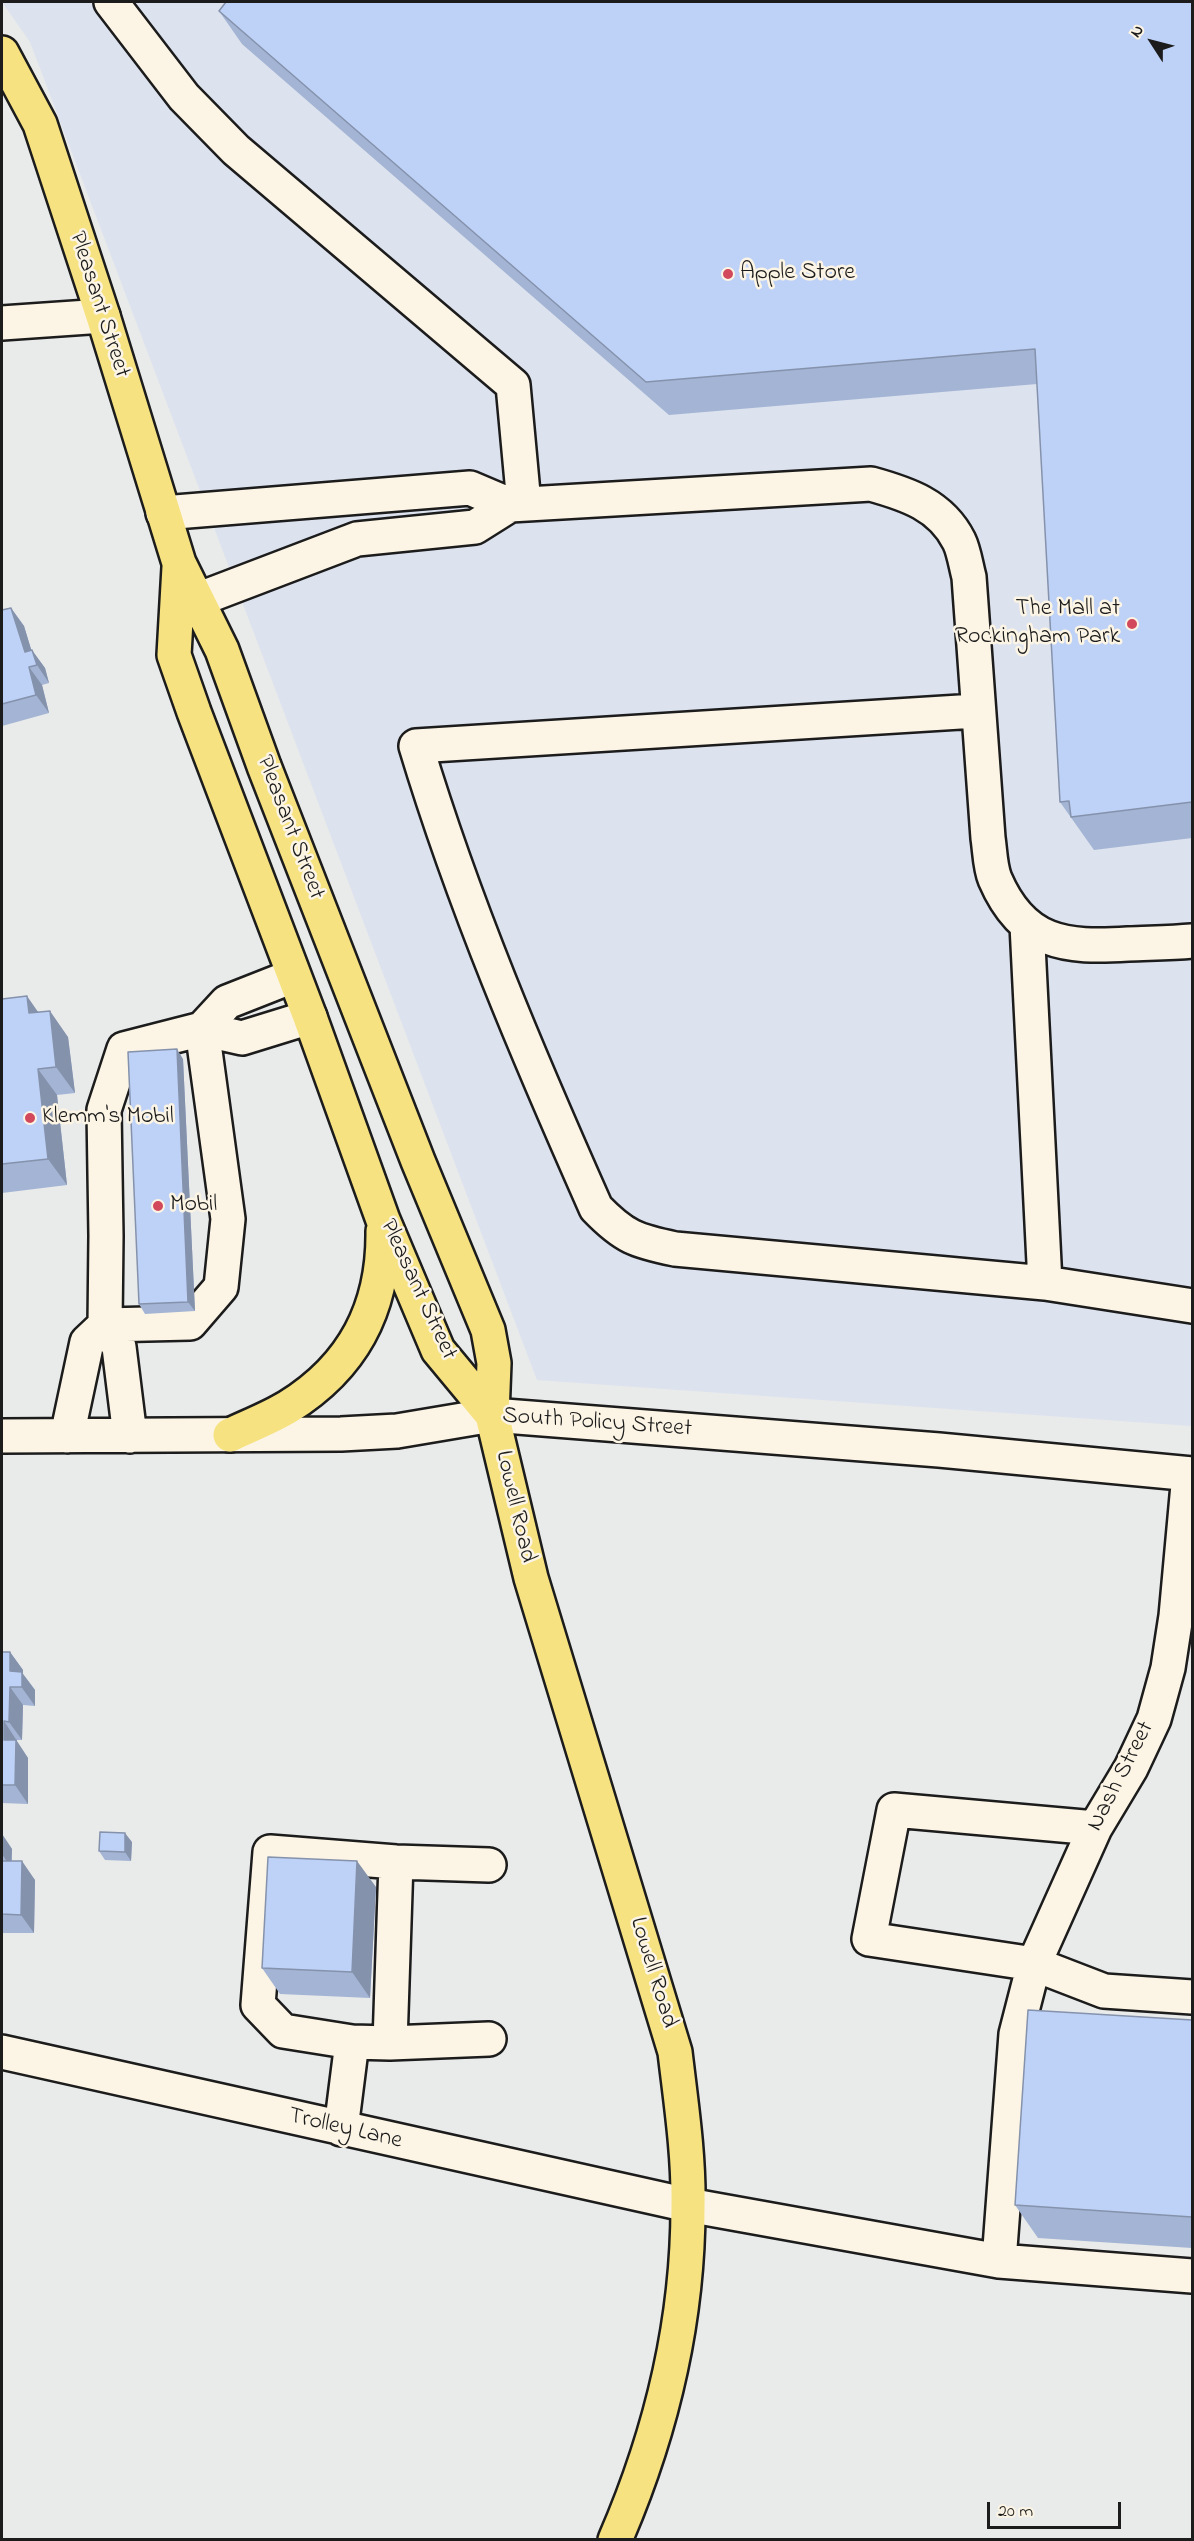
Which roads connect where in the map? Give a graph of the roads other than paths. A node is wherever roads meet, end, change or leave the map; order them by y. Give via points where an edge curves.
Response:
1 (111, 2) edge
2 (2, 53) edge
3 (103, 316) junction
4 (2, 323) edge
5 (517, 505) junction
6 (163, 513) junction
7 (179, 563) junction
8 (197, 600) junction
9 (976, 711) junction
10 (1027, 926) junction
11 (1192, 941) edge
12 (293, 976) junction
13 (310, 1017) junction
14 (202, 1029) junction
15 (383, 1220) junction
16 (1045, 1283) junction
17 (1192, 1306) edge
18 (105, 1326) junction
19 (492, 1415) junction
20 (230, 1435) junction
21 (2, 1436) edge
22 (67, 1436) junction
23 (130, 1436) junction
24 (1190, 1474) edge
25 (1095, 1828) junction
26 (396, 1862) junction
27 (489, 1865) dead end
28 (1034, 1964) junction
29 (1192, 1997) edge
30 (489, 2039) dead end
31 (352, 2042) junction
32 (390, 2043) junction
33 (2, 2052) edge
34 (341, 2129) junction
35 (688, 2205) junction
36 (999, 2261) junction
37 (1192, 2276) edge
38 (615, 2540) edge

1 - 5 street via 183,98 236,150 513,385
2 - 3 main road, Pleasant Street via 40,124
3 - 4 street
3 - 6 main road, Pleasant Street
5 - 6 street via 470,488
5 - 8 street via 475,527 357,539
5 - 9 street via 872,484 908,494 938,512 959,541 969,577
6 - 7 main road, Pleasant Street
7 - 8 main road, Pleasant Street
7 - 12 main road, Pleasant Street via 174,655
8 - 19 main road, Pleasant Street via 222,650 397,1106 488,1330 494,1363
9 - 10 street via 994,877
9 - 16 street via 416,746 458,875 518,1028 596,1208 618,1231 675,1249
10 - 11 street via 1056,941 1083,947
10 - 16 street
12 - 13 main road, Pleasant Street
12 - 14 street via 227,1002
13 - 14 street via 242,1038
13 - 15 main road, Pleasant Street
14 - 18 street via 124,1049 104,1110
14 - 18 street via 228,1219 221,1287 190,1323
15 - 19 main road, Pleasant Street via 438,1350
15 - 20 main road via 383,1264 372,1310 349,1354 320,1384 287,1407
16 - 17 street
18 - 22 street via 87,1342
18 - 23 street via 119,1347
19 - 20 street, South Policy Street via 397,1431
19 - 24 street, South Policy Street
19 - 35 main road, Lowell Road via 531,1578 675,2052
20 - 23 street, South Policy Street
21 - 22 street, South Policy Street
22 - 23 street, South Policy Street
24 - 25 street, Nash Street via 1168,1668 1149,1729
25 - 28 street, Nash Street
25 - 28 street via 894,1810 869,1939
26 - 27 street
26 - 31 street via 270,1852 258,2005 283,2031
26 - 32 street
28 - 29 street via 1104,1991
28 - 36 street, Nash Street via 1016,2034
30 - 32 street
31 - 32 street
31 - 34 street
33 - 34 street, Trolley Lane
34 - 35 street, Trolley Lane
35 - 36 street, Trolley Lane
35 - 38 main road, Lowell Road via 679,2324 662,2412 640,2481
36 - 37 street, Trolley Lane

